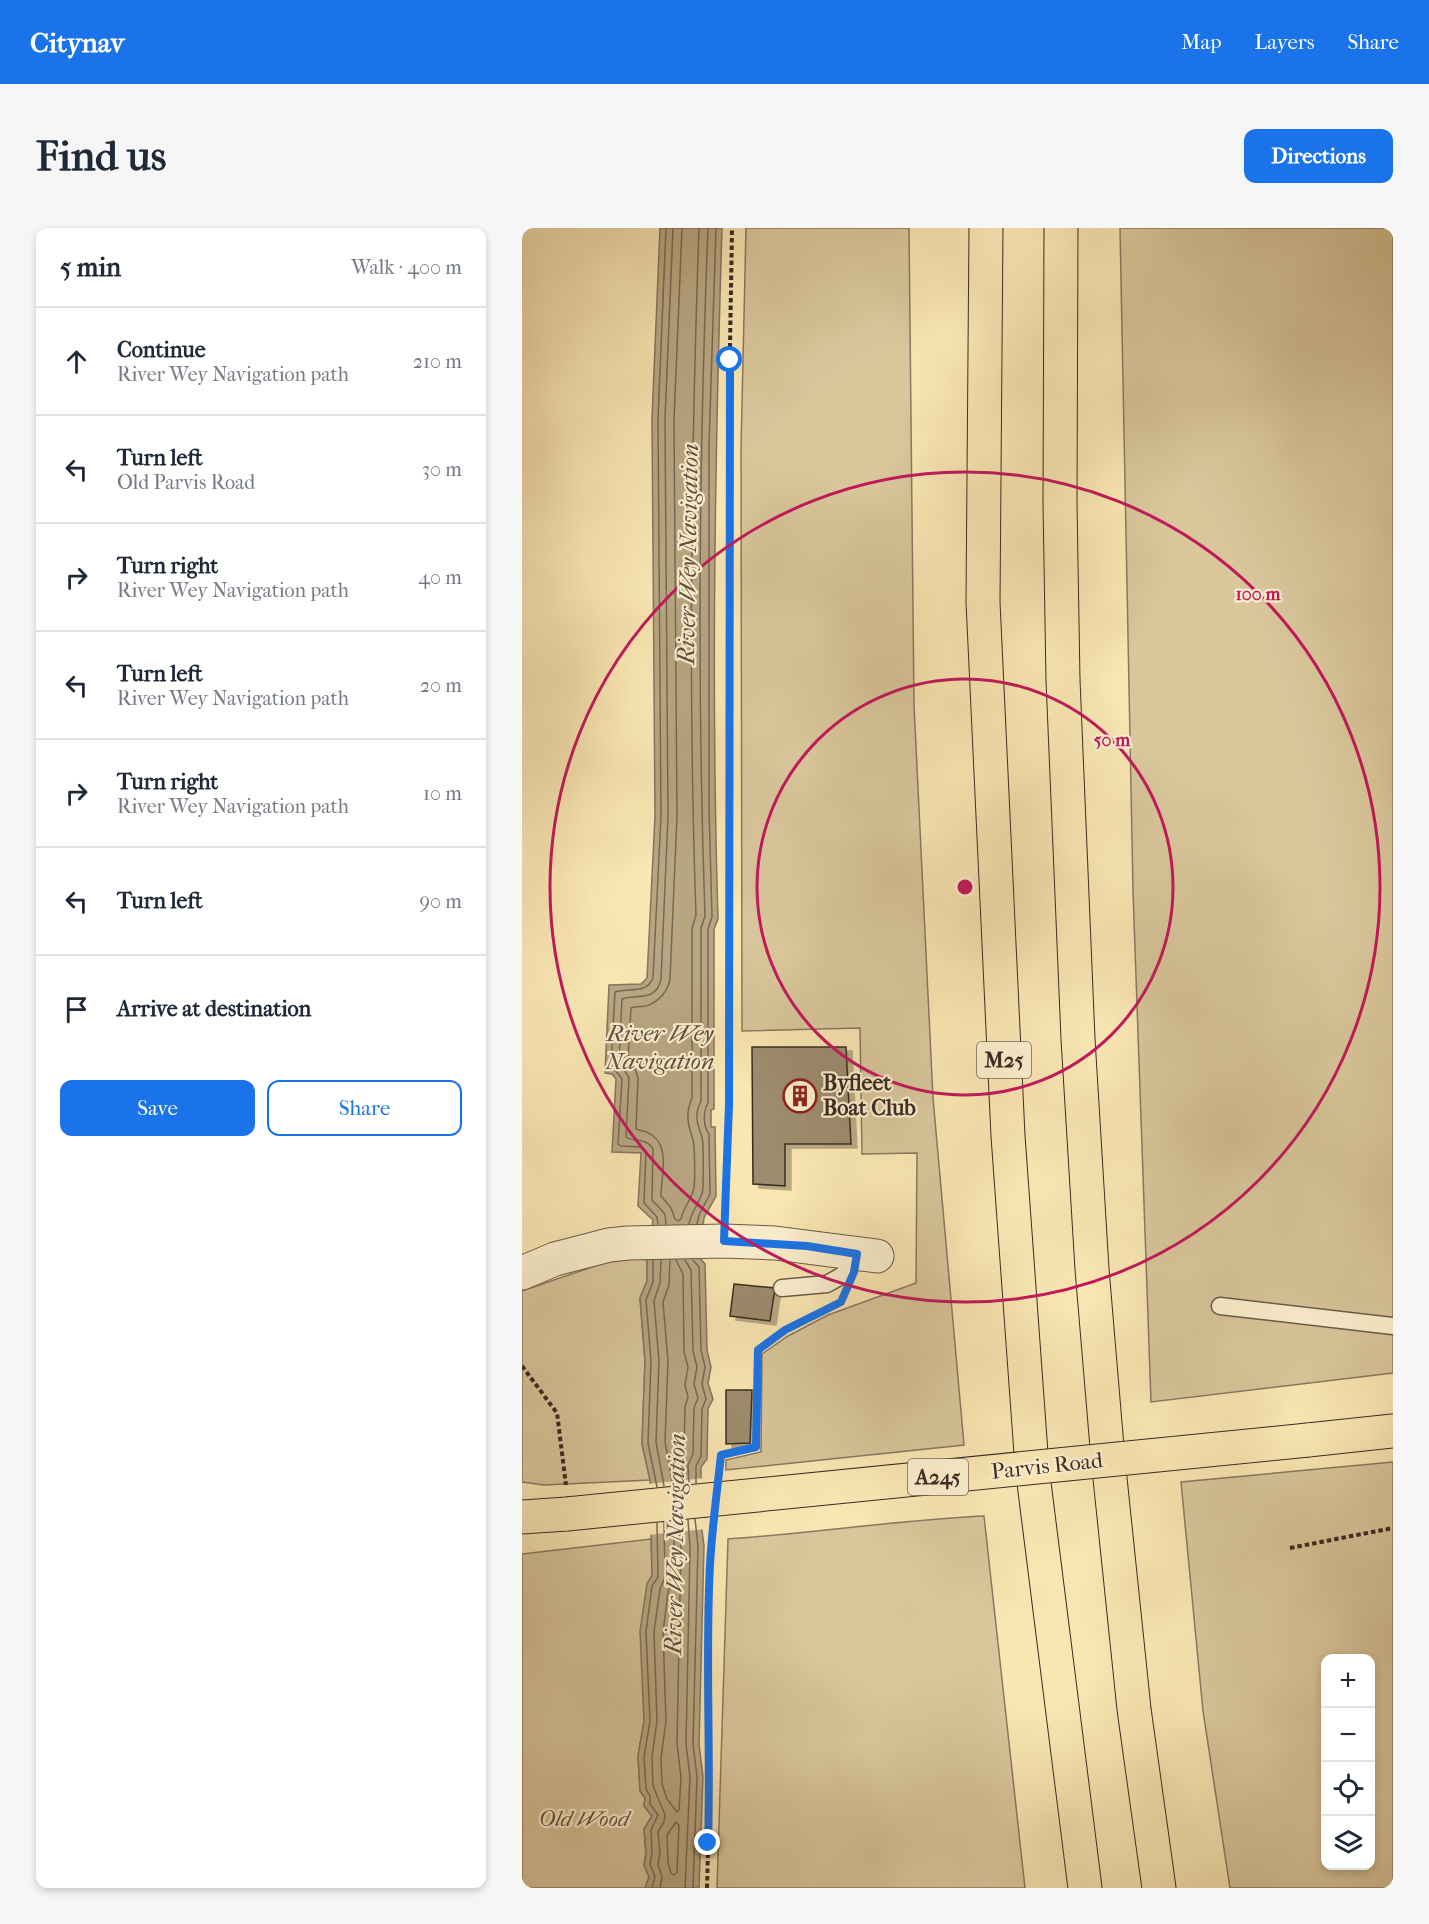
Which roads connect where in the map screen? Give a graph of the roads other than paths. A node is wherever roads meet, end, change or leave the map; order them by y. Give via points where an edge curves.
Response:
1 (986, 228) edge
2 (1061, 228) edge
3 (867, 1255) joint
4 (523, 1270) edge
5 (782, 1288) dead end
6 (1220, 1306) dead end
7 (1393, 1326) edge
8 (1393, 1431) edge
9 (522, 1517) edge
10 (1085, 1888) edge
11 (1158, 1888) edge

1 - 10 main road, M25 via 983,602 1008,1136 1032,1467
2 - 11 main road via 1063,680 1090,1246 1108,1459
3 - 4 street via 724,1241 628,1243 591,1249
3 - 5 lane via 827,1284
6 - 7 lane
8 - 9 main road, Parvis Road / A245, bridge via 568,1504

